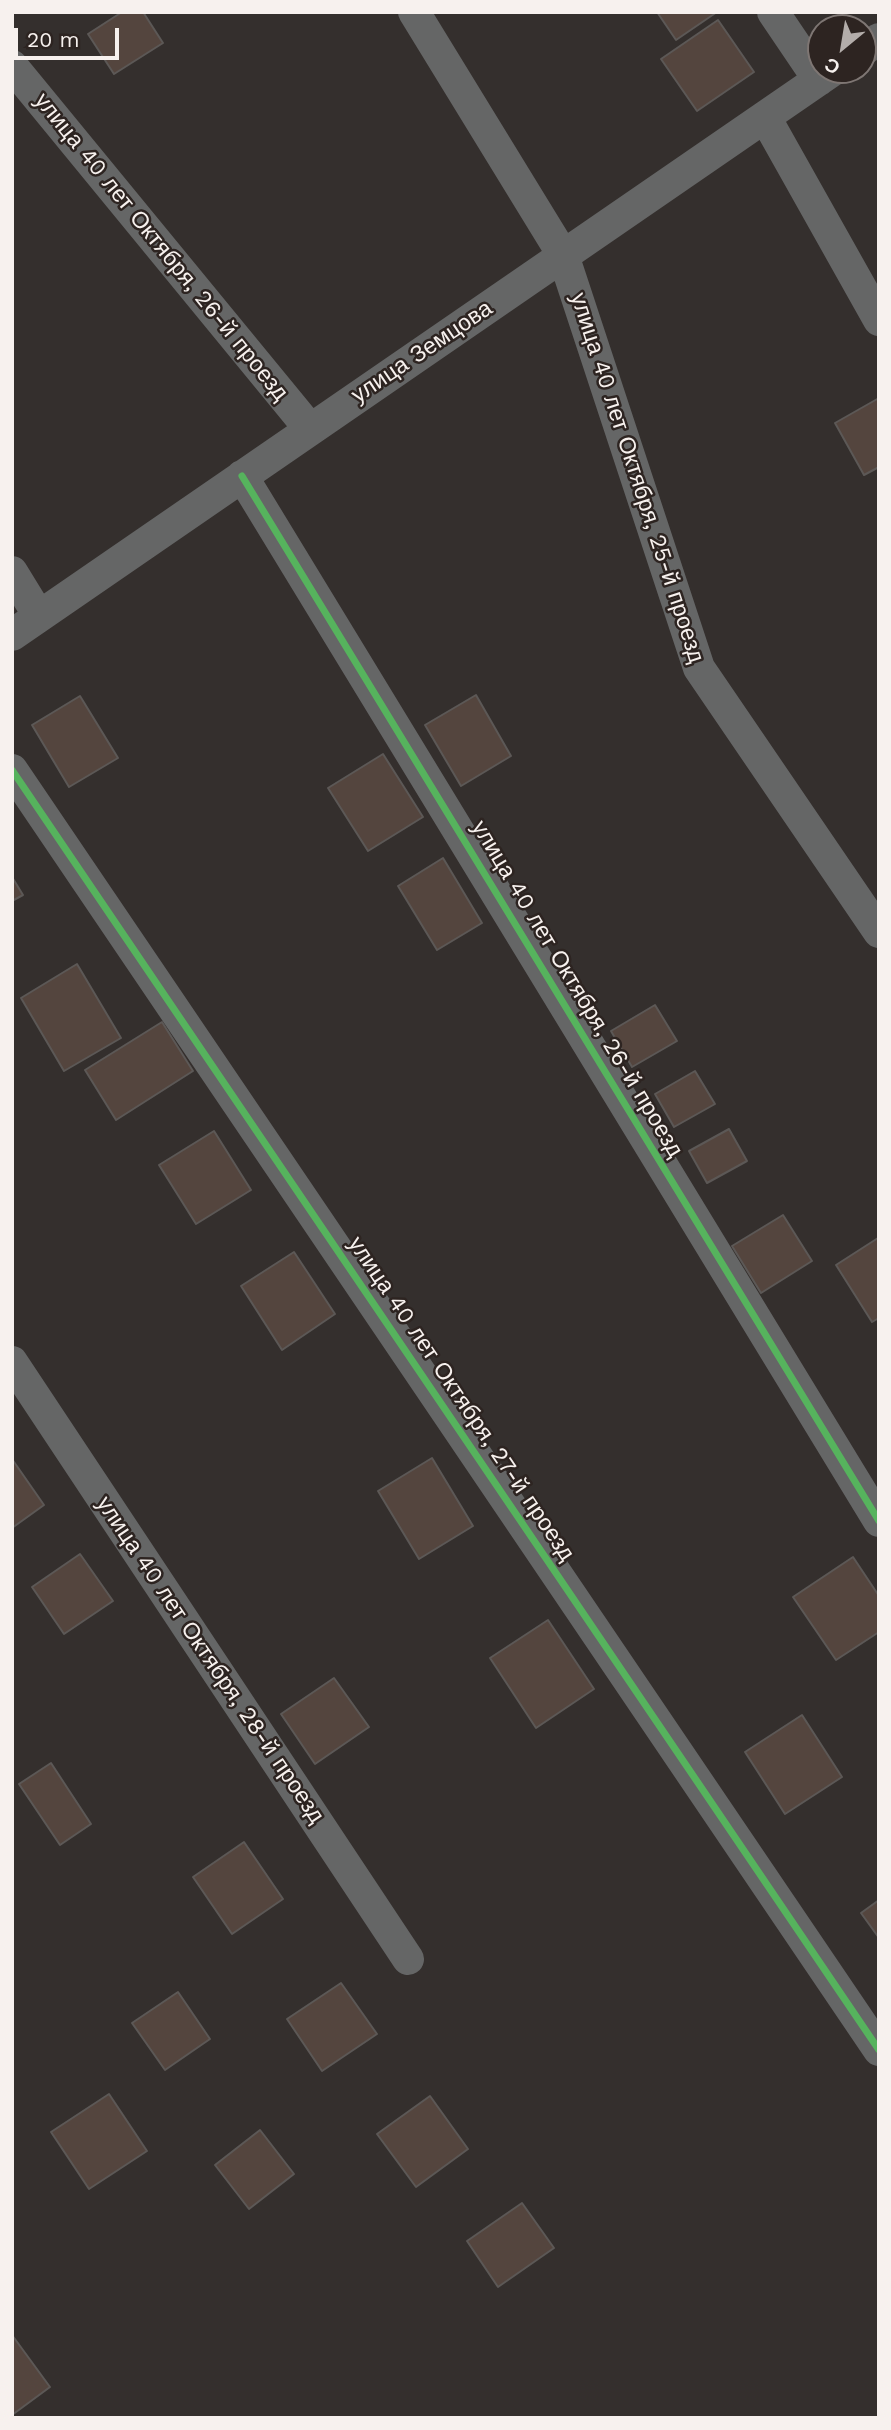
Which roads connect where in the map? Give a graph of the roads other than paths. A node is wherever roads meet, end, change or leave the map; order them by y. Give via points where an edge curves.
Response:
1 (414, 12) edge
2 (773, 12) edge
3 (807, 52) edge
4 (12, 66) edge
5 (813, 84) edge
6 (765, 117) junction
7 (563, 256) junction
8 (879, 320) edge
9 (310, 429) junction
10 (242, 476) junction
11 (12, 572) edge
12 (39, 616) junction
13 (12, 635) edge
14 (12, 770) edge
15 (879, 932) edge
16 (12, 1362) edge
17 (879, 1521) edge
18 (408, 1959) dead end
19 (879, 2050) edge

1 - 7 street, улица 40 лет Октября, 25-й проезд
2 - 3 street
4 - 9 street, улица 40 лет Октября, 26-й проезд
5 - 6 street, улица Земцова
6 - 7 street, улица Земцова
6 - 8 street
7 - 9 street, улица Земцова
7 - 15 street, улица 40 лет Октября, 25-й проезд via 699,668
9 - 10 street, улица Земцова
10 - 12 street, улица Земцова
10 - 17 street, улица 40 лет Октября, 26-й проезд
11 - 12 street
12 - 13 street, улица Земцова
14 - 19 street, улица 40 лет Октября, 27-й проезд
16 - 18 street, улица 40 лет Октября, 28-й проезд

